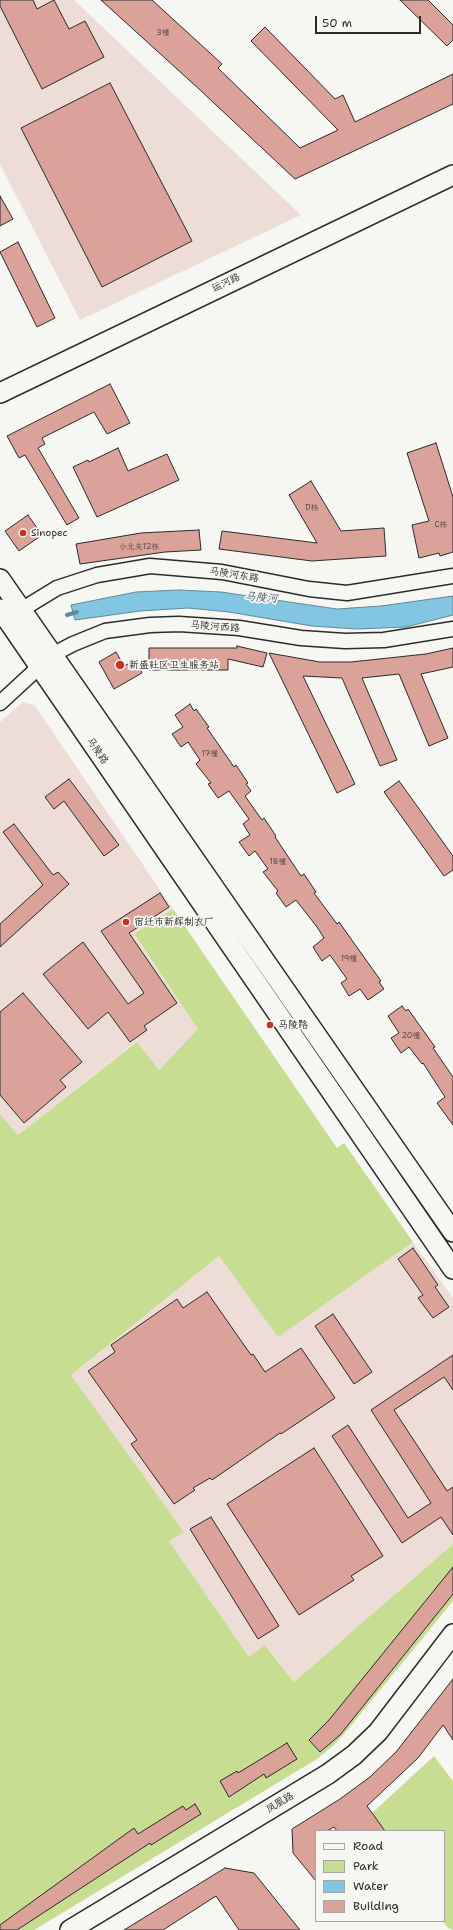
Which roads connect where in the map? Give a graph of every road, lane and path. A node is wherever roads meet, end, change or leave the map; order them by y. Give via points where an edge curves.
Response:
1 (453, 175) edge
2 (0, 393) edge
3 (453, 576) edge
4 (0, 579) edge
5 (8, 617) edge
6 (453, 630) edge
7 (46, 661) junction
8 (0, 703) edge
9 (453, 1232) edge
10 (453, 1268) edge
11 (453, 1634) edge
12 (70, 1930) edge

1 - 2 street, 运河路
3 - 5 street, 马陵河东路 via 347,593 309,589 222,572 150,566 97,575 57,588
4 - 5 street, 马陵路
5 - 7 street, 马陵路
6 - 7 street, 马陵河西路 via 384,640 345,641 301,638 239,628 150,625 105,631 73,644
7 - 8 street, 马陵河西路
7 - 9 street, 马陵路
7 - 10 street, 马陵路
11 - 12 street, 凤凰路 via 378,1732 354,1755 328,1774

